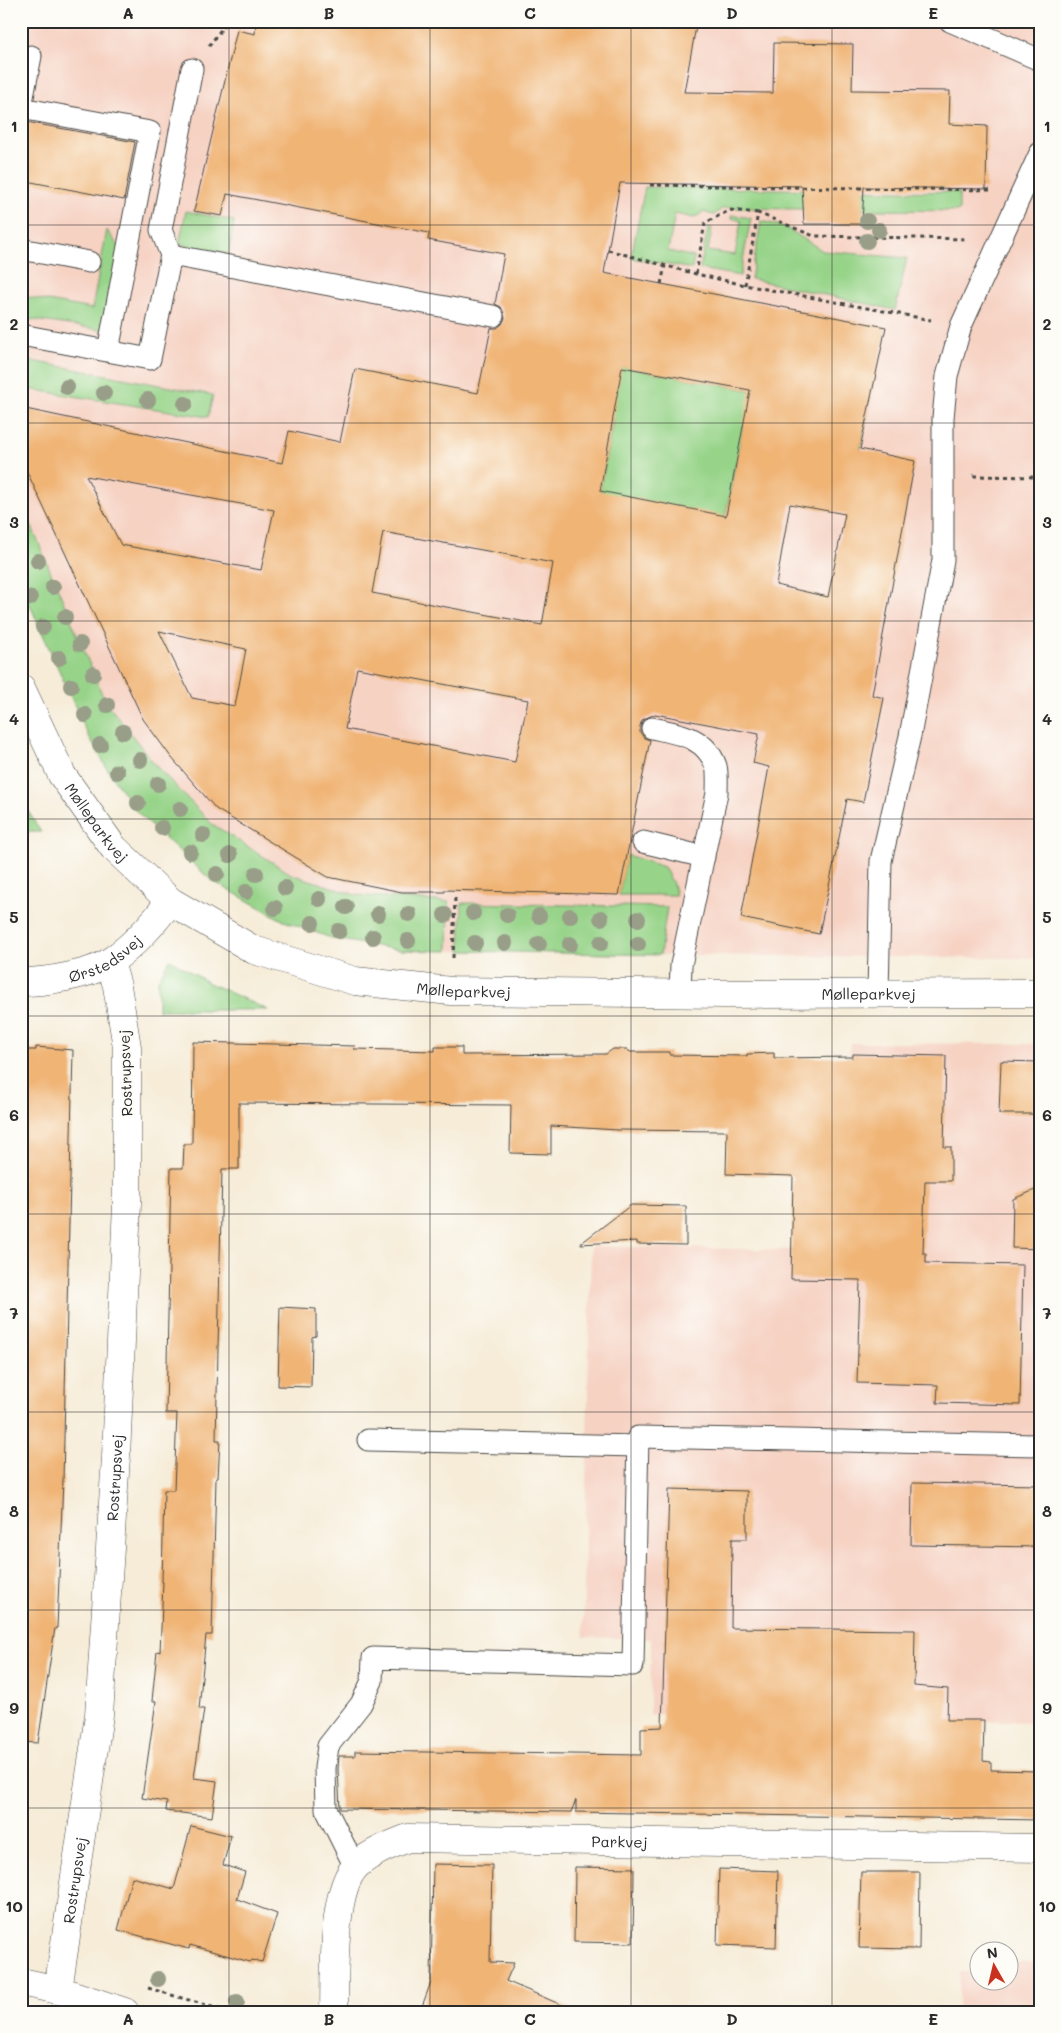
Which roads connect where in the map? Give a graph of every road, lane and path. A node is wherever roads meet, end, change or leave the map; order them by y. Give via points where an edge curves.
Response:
1 (950, 21) edge
2 (31, 56) dead end
3 (1040, 60) edge
4 (192, 68) dead end
5 (21, 107) edge
6 (1040, 154) edge
7 (650, 185) dead end
8 (1022, 191) junction
9 (758, 213) junction
10 (1001, 239) junction
11 (21, 249) edge
12 (608, 250) dead end
13 (172, 256) junction
14 (89, 262) dead end
15 (665, 266) junction
16 (696, 274) junction
17 (661, 284) dead end
18 (745, 285) junction
19 (493, 316) dead end
20 (961, 326) junction
21 (21, 335) edge
22 (108, 351) junction
23 (943, 475) junction
24 (1040, 477) edge
25 (21, 688) edge
26 (652, 728) dead end
27 (643, 842) dead end
28 (704, 857) junction
29 (455, 897) dead end
30 (170, 901) junction
31 (110, 962) junction
32 (21, 982) edge
33 (452, 991) junction
34 (878, 992) junction
35 (680, 993) junction
36 (1040, 993) edge
37 (368, 1440) dead end
38 (1040, 1445) edge
39 (638, 1446) junction
40 (1040, 1848) edge
41 (356, 1867) junction
42 (21, 1982) edge
43 (58, 1990) junction
44 (125, 2012) edge
45 (334, 2012) edge

1 - 3 lane
2 - 5 lane
4 - 13 lane via 161,230
5 - 22 lane via 150,132
6 - 8 lane
7 - 8 path
8 - 10 lane
9 - 10 path via 814,236
9 - 16 path via 730,210 705,223
9 - 18 path
10 - 20 lane
11 - 14 lane
12 - 15 path
13 - 19 lane
13 - 22 lane via 150,359
15 - 16 path
15 - 17 path
16 - 18 path
18 - 20 path
20 - 23 lane via 947,376
21 - 22 lane
23 - 24 path
23 - 34 lane via 943,560 910,736 881,861
25 - 30 street, Mølleparkvej via 62,775 113,847
26 - 28 lane via 692,737 716,767 717,793
27 - 28 lane
28 - 35 lane via 681,965
29 - 33 path
30 - 31 street, Ørstedsvej via 152,925
30 - 33 street, Mølleparkvej via 254,950 355,981
31 - 32 street, Ørstedsvej via 76,976
31 - 43 street, Rostrupsvej via 127,1047 126,1204 116,1457 99,1715
33 - 35 street, Mølleparkvej
34 - 35 street, Mølleparkvej
34 - 36 street, Mølleparkvej
37 - 39 lane
38 - 39 lane via 638,1437
39 - 41 lane via 633,1665 373,1658 372,1681 361,1704 328,1746 325,1768 326,1808
40 - 41 street, Parkvej via 408,1838 377,1850
41 - 45 street, Parkvej via 344,1889 338,1921
42 - 43 street
43 - 44 street

